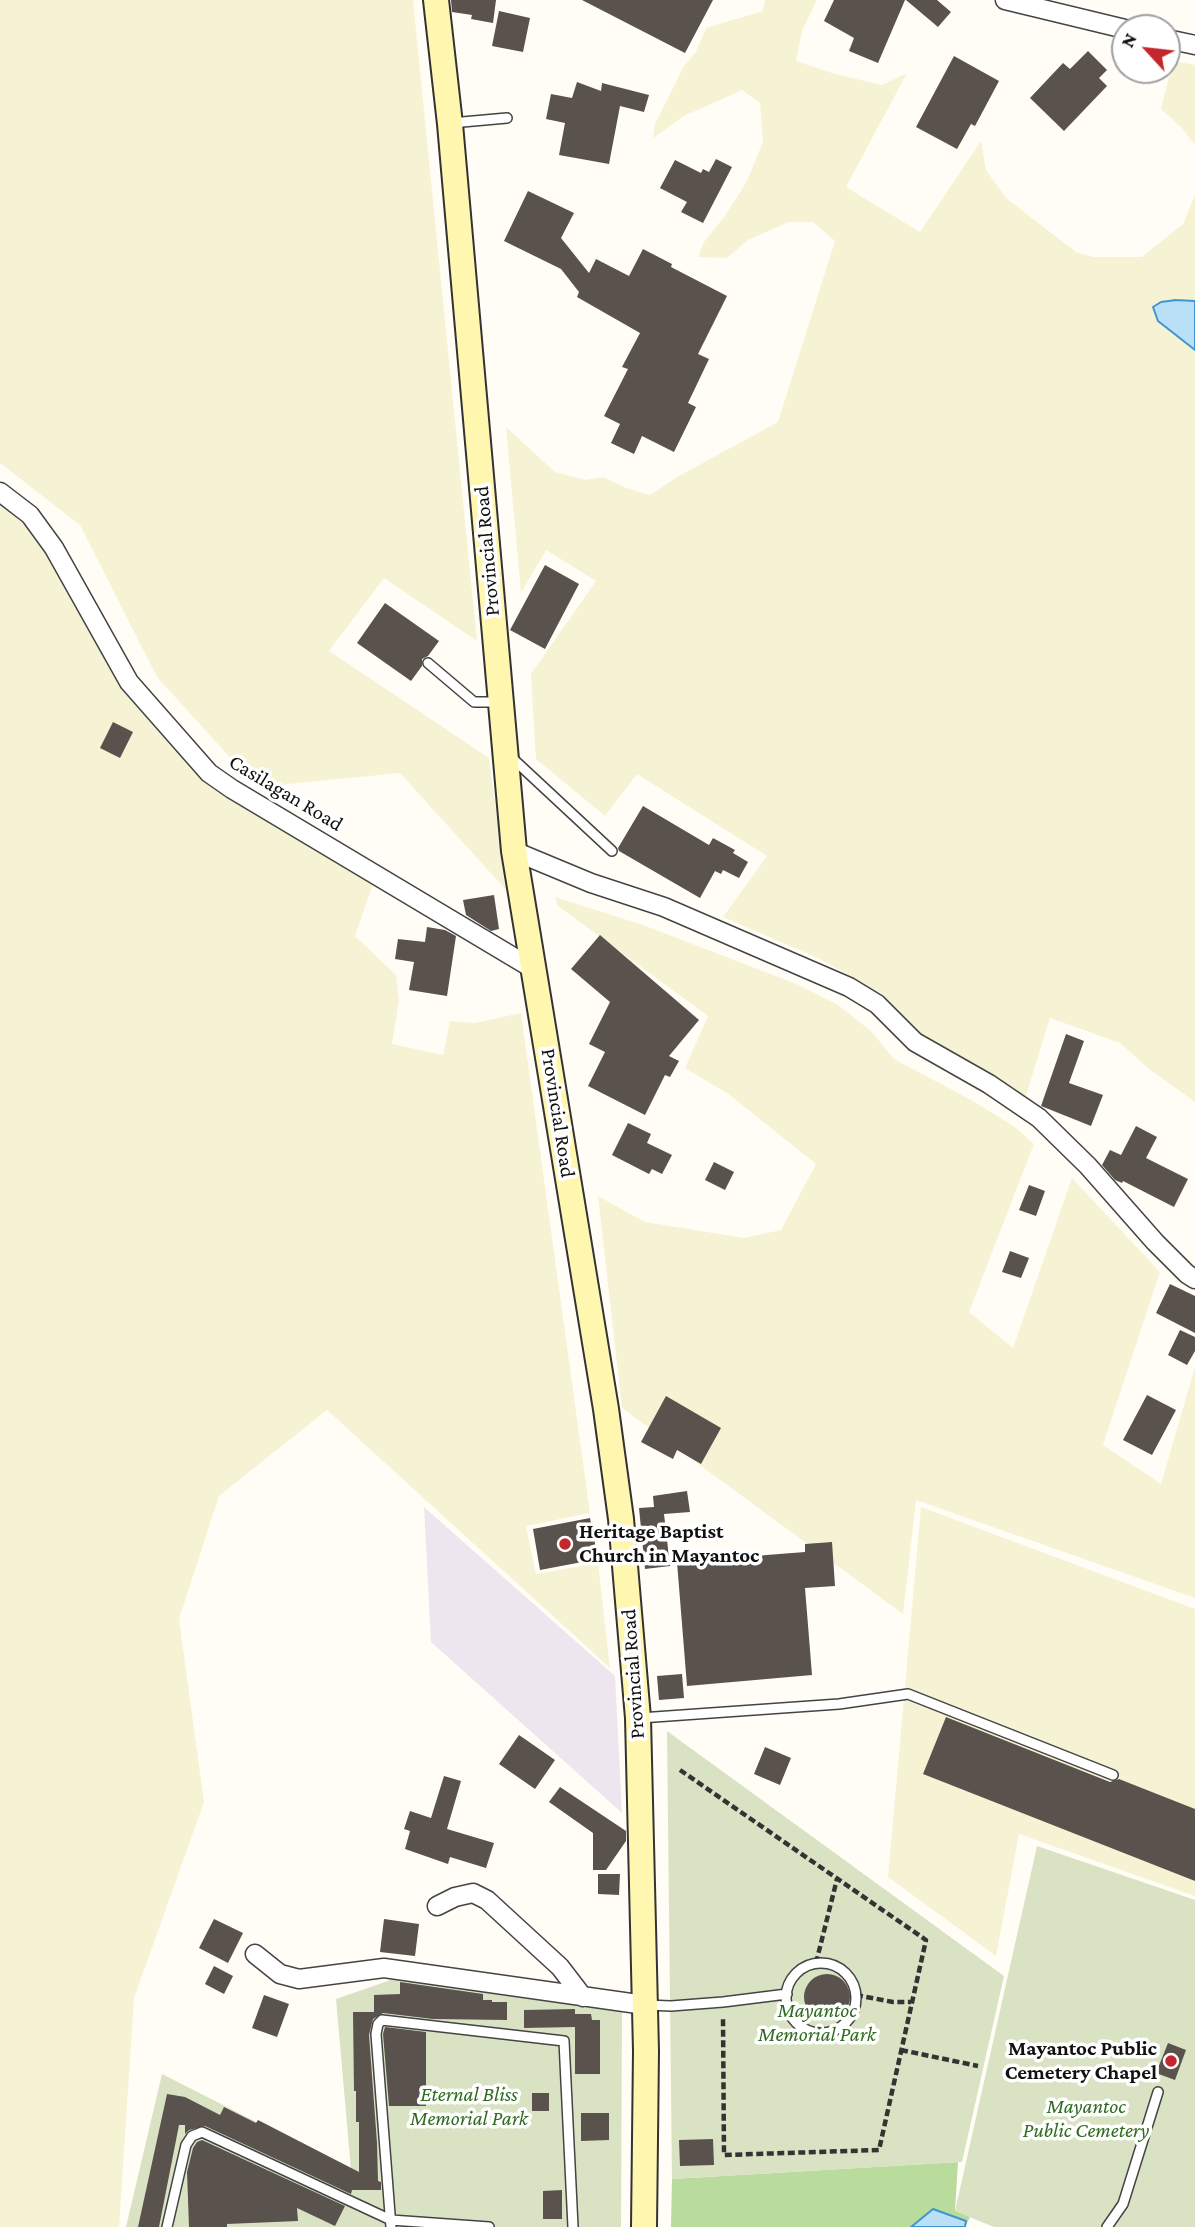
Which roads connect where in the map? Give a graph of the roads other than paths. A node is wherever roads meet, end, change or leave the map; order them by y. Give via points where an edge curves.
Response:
1 (436, 0) edge
2 (1005, 0) edge
3 (1111, 26) edge
4 (507, 118) dead end
5 (450, 124) junction
6 (0, 492) edge
7 (428, 663) dead end
8 (500, 702) junction
9 (505, 751) junction
10 (514, 851) junction
11 (612, 851) dead end
12 (535, 970) junction
13 (1195, 1279) edge
14 (638, 1718) junction
15 (1113, 1775) dead end
16 (437, 1906) dead end
17 (255, 1954) dead end
18 (787, 1994) junction
19 (583, 1997) junction
20 (645, 2005) junction
21 (1158, 2092) dead end
22 (391, 2224) edge
23 (167, 2227) edge
24 (489, 2227) edge
25 (573, 2227) edge
26 (644, 2227) edge
27 (1107, 2227) edge

1 - 5 main road, Provincial Road
2 - 3 street
4 - 5 lane
5 - 8 main road, Provincial Road
6 - 12 street, Casilagan Road via 30,515 54,548 129,681 209,773
7 - 8 lane via 474,702
8 - 9 main road, Provincial Road
9 - 10 main road, Provincial Road
9 - 11 lane
10 - 12 main road, Provincial Road
10 - 13 street via 664,907 877,1004 915,1042 1039,1118
12 - 14 main road, Provincial Road via 621,1519
14 - 15 lane via 839,1704 908,1694
14 - 20 main road, Provincial Road
16 - 19 street via 473,1893 487,1900 560,1967
17 - 19 street via 280,1974 299,1979 384,1968
18 - 18 lane via 796,1973 816,1963 827,1964 838,1967 853,1983 855,2007 842,2026 821,2033 809,2031 791,2016
18 - 20 lane
19 - 20 street
20 - 26 main road, Provincial Road
21 - 27 lane via 1123,2204
22 - 23 lane via 202,2132 186,2145
22 - 24 lane
22 - 25 lane via 376,2034 383,2020 564,2041

